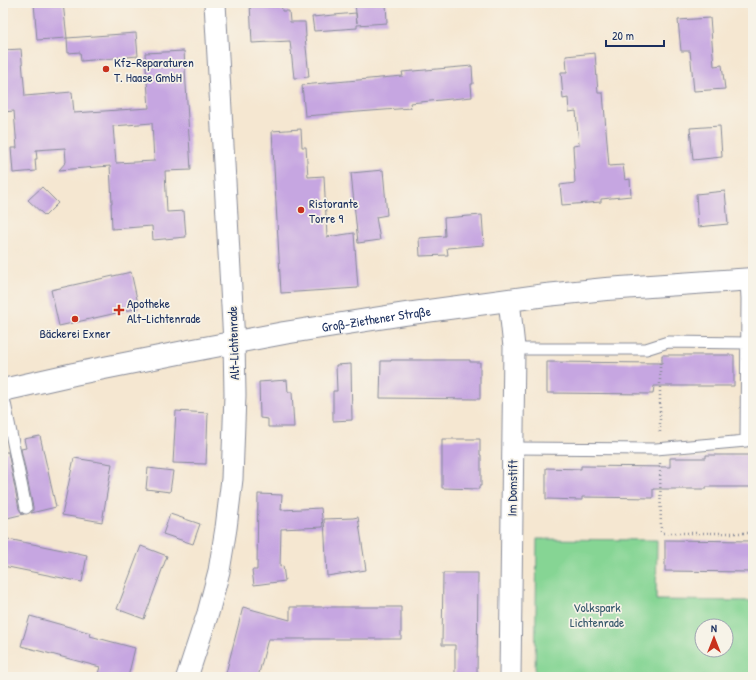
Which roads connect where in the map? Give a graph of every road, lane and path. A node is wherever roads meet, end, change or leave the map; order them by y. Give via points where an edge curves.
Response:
1 (215, 3) edge
2 (749, 279) edge
3 (509, 300) junction
4 (749, 337) edge
5 (234, 342) junction
6 (660, 345) junction
7 (514, 349) junction
8 (3, 392) edge
9 (512, 448) junction
10 (660, 449) junction
11 (26, 508) dead end
12 (753, 533) edge
13 (187, 677) edge
14 (510, 677) edge

1 - 5 street, Alt-Lichtenrade
2 - 3 street, Groß-Ziethener Straße via 606,289
2 - 4 lane
3 - 5 street, Groß-Ziethener Straße via 462,305
3 - 7 street, Im Domstift
4 - 6 lane via 668,342
4 - 10 lane via 746,441
5 - 8 street, Groß-Ziethener Straße via 81,373
5 - 13 street, Alt-Lichtenrade via 232,479 226,528 210,606
6 - 7 lane via 646,349
6 - 10 path
7 - 9 street, Im Domstift
8 - 11 lane
9 - 10 lane
9 - 14 street, Im Domstift
10 - 12 path via 661,533

